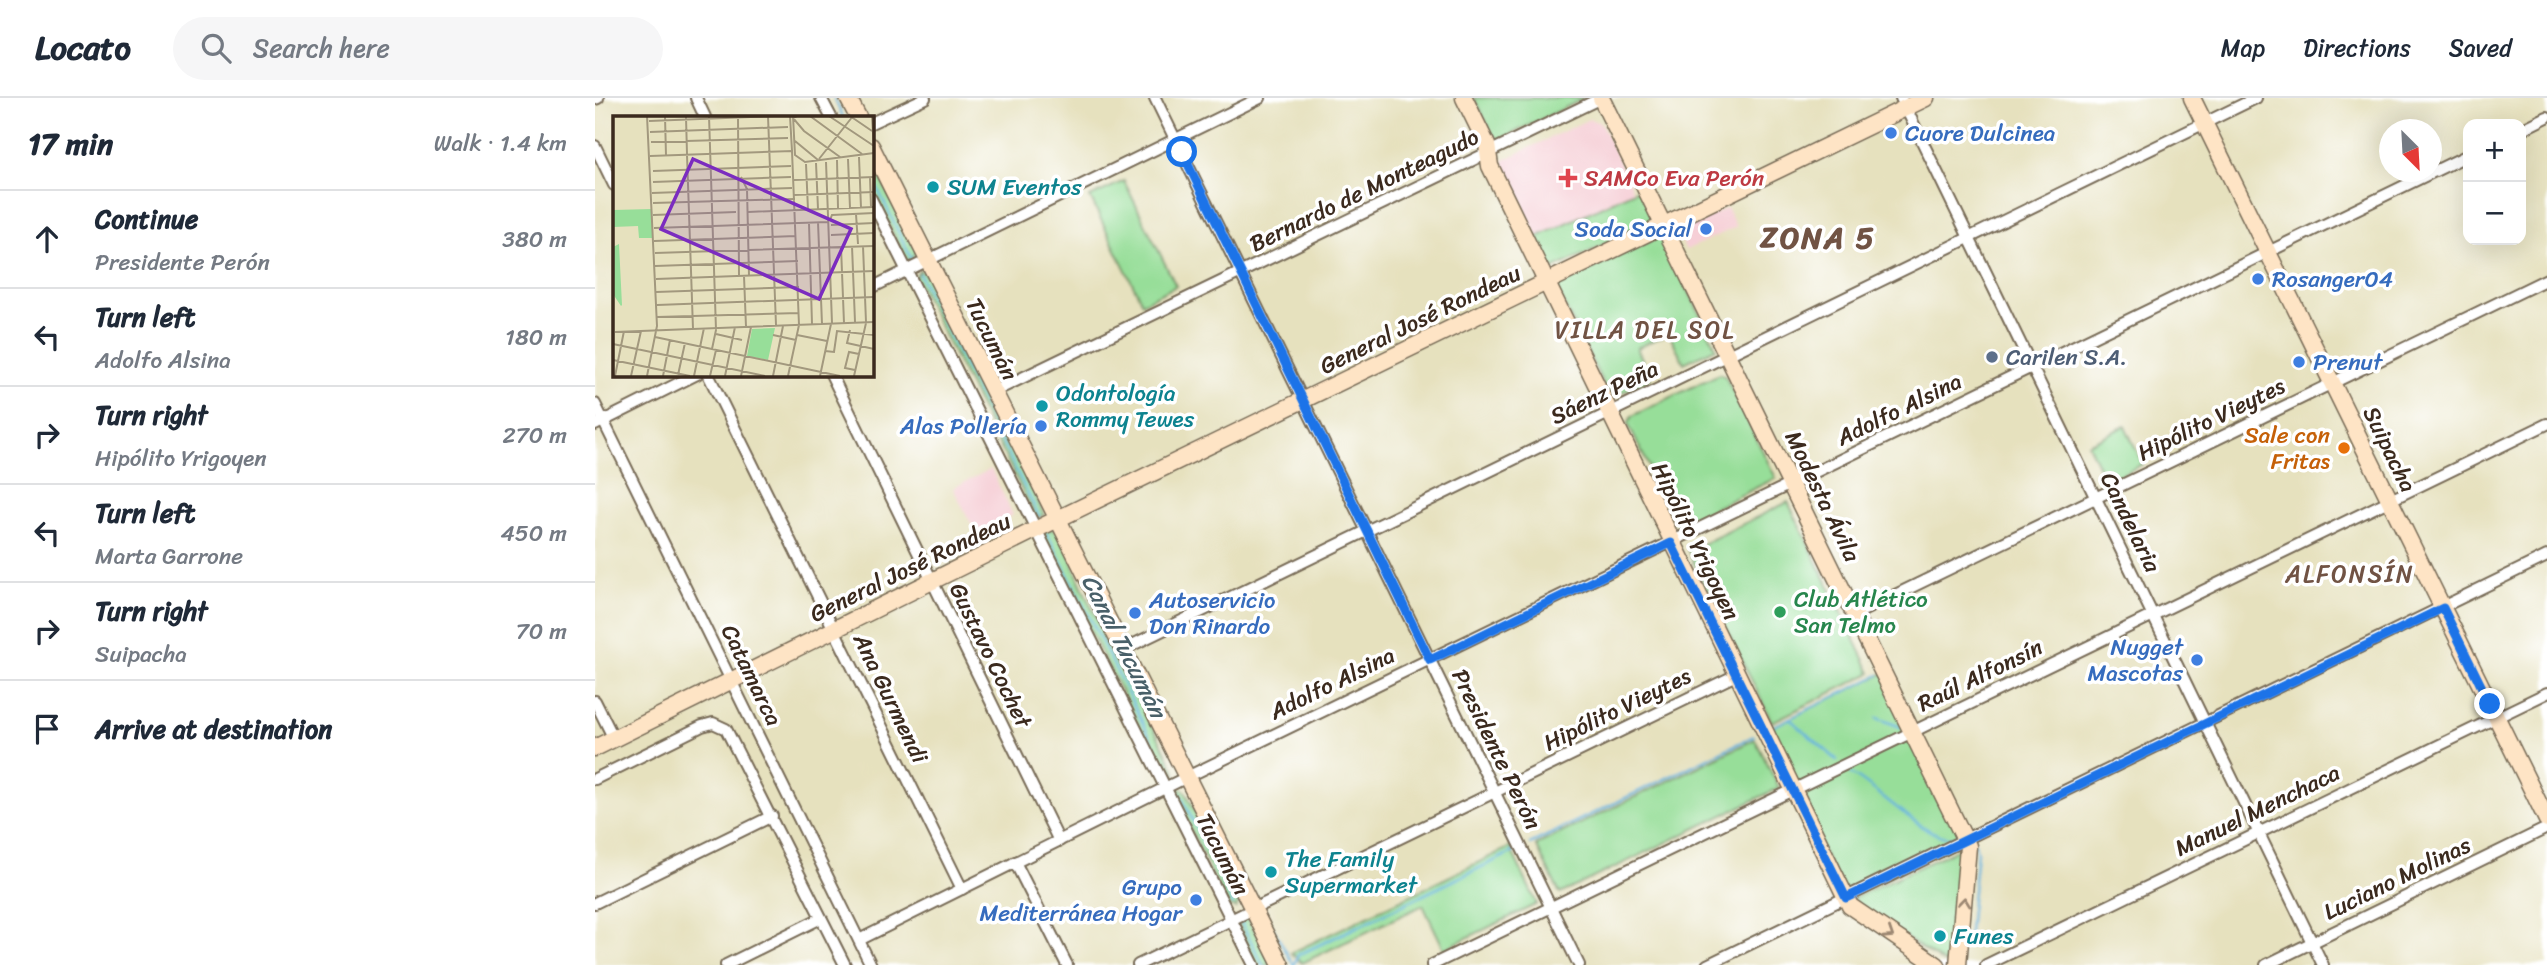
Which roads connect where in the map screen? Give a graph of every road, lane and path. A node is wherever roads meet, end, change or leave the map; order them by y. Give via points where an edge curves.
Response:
1 (696, 98) edge
2 (821, 98) edge
3 (848, 98) edge
4 (925, 98) edge
5 (1155, 98) edge
6 (1260, 98) edge
7 (1464, 98) edge
8 (1601, 98) edge
9 (1926, 98) edge
10 (2192, 98) edge
11 (2256, 98) edge
12 (1903, 103) edge
13 (705, 116) edge
14 (830, 116) edge
15 (857, 116) edge
16 (2547, 117) edge
17 (873, 122) edge
18 (2205, 123) junction
19 (2526, 128) edge
20 (1175, 139) junction
21 (595, 146) edge
22 (873, 150) edge
23 (1488, 153) junction
24 (2463, 157) edge
25 (613, 182) edge
26 (873, 203) edge
27 (1665, 225) junction
28 (1969, 237) junction
29 (2268, 253) junction
30 (928, 261) junction
31 (908, 271) junction
32 (1241, 274) junction
33 (2547, 279) edge
34 (1545, 283) junction
35 (873, 287) edge
36 (1729, 355) junction
37 (2032, 367) junction
38 (693, 376) edge
39 (709, 376) edge
40 (832, 376) edge
41 (2332, 383) junction
42 (993, 392) junction
43 (1303, 401) junction
44 (595, 404) edge
45 (1608, 413) junction
46 (599, 423) edge
47 (2547, 424) edge
48 (1792, 484) junction
49 (2096, 498) junction
50 (2390, 500) junction
51 (1057, 519) junction
52 (1035, 530) junction
53 (1367, 531) junction
54 (1671, 543) junction
55 (2547, 556) edge
56 (932, 581) junction
57 (2443, 608) junction
58 (1856, 614) junction
59 (2153, 615) junction
60 (834, 630) junction
61 (1122, 650) junction
62 (1430, 660) junction
63 (1736, 675) junction
64 (731, 681) junction
65 (2547, 693) edge
66 (595, 701) edge
67 (2497, 718) junction
68 (2206, 723) junction
69 (1913, 732) junction
70 (614, 739) junction
71 (595, 748) edge
72 (1185, 778) junction
73 (595, 779) edge
74 (1164, 788) junction
75 (1793, 790) junction
76 (1495, 792) junction
77 (772, 816) junction
78 (2547, 820) edge
79 (2547, 828) edge
80 (2259, 833) junction
81 (1965, 839) junction
82 (1059, 841) junction
83 (1015, 862) junction
84 (962, 889) junction
85 (1846, 898) junction
86 (595, 903) edge
87 (1551, 907) junction
88 (1251, 909) junction
89 (821, 918) junction
90 (1231, 919) junction
91 (859, 940) junction
92 (2312, 943) junction
93 (726, 965) edge
94 (845, 965) edge
95 (871, 965) edge
96 (1067, 965) edge
97 (1138, 965) edge
98 (1254, 965) edge
99 (1281, 965) edge
100 (1432, 965) edge
101 (1579, 965) edge
102 (1707, 965) edge
103 (1937, 965) edge
104 (1958, 965) edge
105 (1986, 965) edge
106 (2266, 965) edge
107 (2323, 965) edge

1 - 13 street
2 - 14 street
3 - 15 street
4 - 17 street
5 - 20 street, Presidente Perón
6 - 20 street
7 - 23 street, Hipólito Yrigoyen
8 - 23 street, Bernardo de Monteagudo
8 - 27 street, Modesta Ávila
9 - 12 street, General José Rondeau
10 - 18 street, Suipacha
11 - 18 street, Sáenz Peña
12 - 27 street, General José Rondeau
12 - 28 street, Candelaria
16 - 19 street
18 - 28 street, Sáenz Peña
18 - 29 street, Suipacha
20 - 30 street
20 - 32 street, Presidente Perón
21 - 25 street
22 - 30 street, Tucumán
23 - 32 street, Bernardo de Monteagudo
23 - 34 street, Hipólito Yrigoyen
24 - 29 street, Adolfo Alsina
26 - 31 street, Tucumán
27 - 34 street, General José Rondeau
27 - 36 street, Modesta Ávila
28 - 36 street, Sáenz Peña
28 - 37 street, Candelaria
29 - 37 street, Adolfo Alsina
29 - 41 street, Suipacha
30 - 31 street
30 - 42 street, Tucumán
31 - 35 street
31 - 52 street, Tucumán
32 - 42 street, Bernardo de Monteagudo
32 - 43 street, Presidente Perón
33 - 41 street, Hipólito Vieytes
34 - 43 street, General José Rondeau
34 - 45 street, Hipólito Yrigoyen
36 - 45 street, Sáenz Peña
36 - 48 street, Modesta Ávila
37 - 48 street, Adolfo Alsina
37 - 49 street, Candelaria
38 - 46 street
39 - 60 street, Ana Gurmendi
40 - 56 street, Gustavo Cochet
41 - 49 street, Hipólito Vieytes
41 - 50 street, Suipacha
42 - 51 street, Tucumán
43 - 51 street, General José Rondeau
43 - 53 street, Presidente Perón
44 - 46 street, Catamarca
45 - 53 street, Sáenz Peña
45 - 54 street, Hipólito Yrigoyen
46 - 64 street, Catamarca
47 - 50 street, Raúl Alfonsín
48 - 54 street, Adolfo Alsina
48 - 58 street, Modesta Ávila
49 - 58 street, Hipólito Vieytes
49 - 59 street, Candelaria
50 - 57 street, Suipacha
50 - 59 street, Raúl Alfonsín
51 - 52 street, General José Rondeau
51 - 61 street, Tucumán
52 - 56 street, General José Rondeau
52 - 74 street, Tucumán
53 - 61 street, Sáenz Peña
53 - 62 street, Presidente Perón
54 - 62 street, Adolfo Alsina
54 - 63 street, Hipólito Yrigoyen
55 - 57 street
56 - 60 street, General José Rondeau
56 - 82 street, Gustavo Cochet
57 - 67 street, Suipacha
57 - 68 street
58 - 69 street, Modesta Ávila
59 - 68 street, Candelaria
59 - 69 street, Raúl Alfonsín
60 - 64 street, General José Rondeau
60 - 84 street, Ana Gurmendi
61 - 72 street, Tucumán
62 - 72 street, Adolfo Alsina
62 - 76 street, Presidente Perón
63 - 75 street, Hipólito Yrigoyen
63 - 76 street, Hipólito Vieytes
64 - 70 street, General José Rondeau
64 - 91 street, Catamarca
65 - 67 street, Manuel Menchaca
66 - 70 street
67 - 78 street, Suipacha
67 - 80 street, Manuel Menchaca
68 - 80 street, Candelaria
68 - 81 street
69 - 75 street, Raúl Alfonsín
69 - 81 street, Modesta Ávila
70 - 71 street, General José Rondeau
72 - 74 street, Adolfo Alsina
72 - 88 street, Tucumán
73 - 77 street via 713,723 732,735
74 - 82 street, Adolfo Alsina
74 - 90 street, Tucumán
75 - 85 street, Hipólito Yrigoyen
75 - 87 street, Raúl Alfonsín
76 - 87 street, Presidente Perón
76 - 88 street, Hipólito Vieytes
77 - 86 street
77 - 89 street
79 - 92 street, Luciano Molinas
80 - 92 street, Candelaria
80 - 105 street, Manuel Menchaca
81 - 85 street
104 -> 81 street, Modesta Ávila via 1969,856
82 - 83 street, Adolfo Alsina
83 - 84 street, Adolfo Alsina
83 - 96 street
84 - 91 street, Adolfo Alsina
85 - 102 street
85 -> 103 street, Hipólito Yrigoyen via 1861,916
87 - 100 street, Raúl Alfonsín
87 - 101 street, Presidente Perón
88 - 90 street, Hipólito Vieytes
88 - 99 street, Tucumán
89 - 93 street
89 - 94 street
90 - 97 street, Hipólito Vieytes
90 - 98 street, Tucumán
91 - 95 street, Catamarca
92 - 106 street, Luciano Molinas
92 - 107 street, Candelaria

